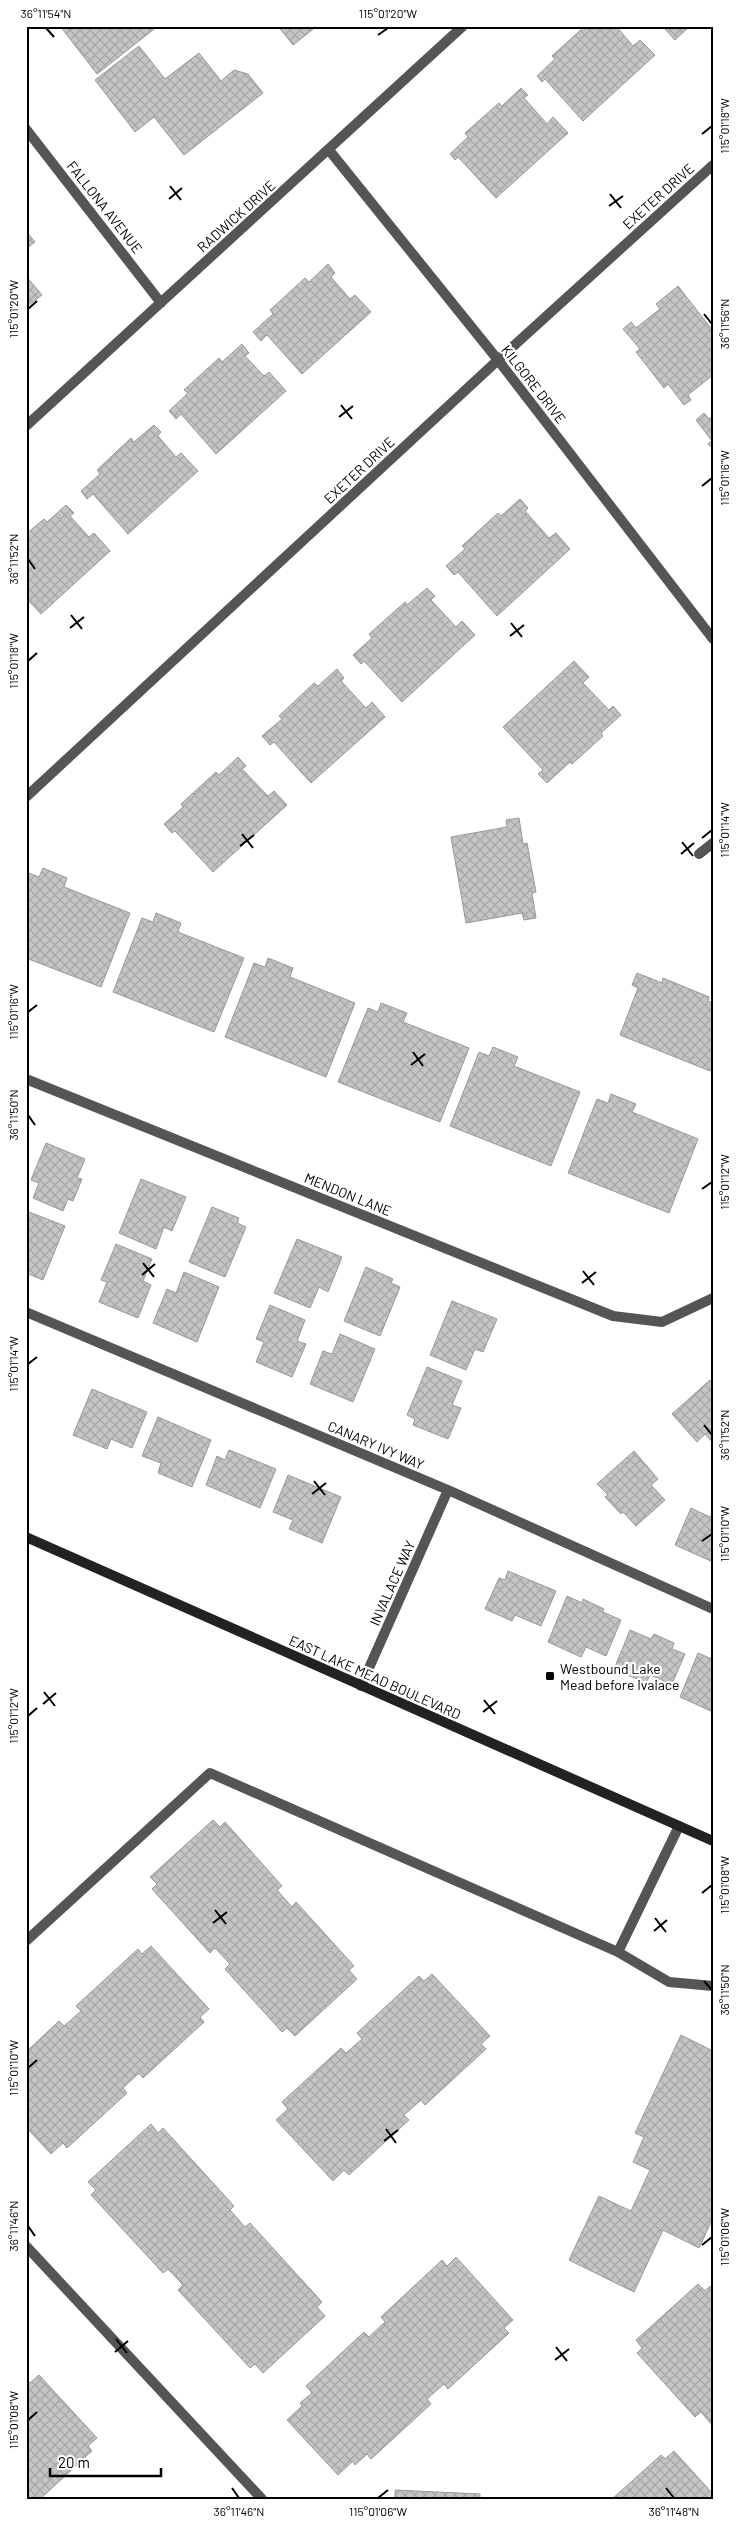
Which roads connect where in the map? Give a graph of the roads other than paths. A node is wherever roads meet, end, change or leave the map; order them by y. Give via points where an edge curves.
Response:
1 (463, 26) edge
2 (26, 129) edge
3 (329, 150) junction
4 (713, 165) edge
5 (161, 302) junction
6 (498, 360) junction
7 (26, 426) edge
8 (713, 639) edge
9 (26, 797) edge
10 (713, 843) edge
11 (699, 854) dead end
12 (26, 1079) edge
13 (713, 1298) edge
14 (26, 1312) edge
15 (448, 1490) junction
16 (26, 1537) edge
17 (713, 1609) edge
18 (361, 1686) junction
19 (679, 1826) junction
20 (713, 1841) edge
21 (26, 1941) edge
22 (618, 1952) junction
23 (713, 1986) edge
24 (26, 2246) edge
25 (262, 2499) edge

1 - 3 street, RADWICK DRIVE
2 - 5 street, FALLONA AVENUE
3 - 5 street, RADWICK DRIVE
3 - 6 street, KILGORE DRIVE
4 - 6 street, EXETER DRIVE
5 - 7 street, RADWICK DRIVE
6 - 8 street, KILGORE DRIVE
6 - 9 street, EXETER DRIVE
10 - 11 street
12 - 13 street, MENDON LANE via 612,1316 662,1322
14 - 15 street, CANARY IVY WAY
15 - 17 street, CANARY IVY WAY
15 - 18 street, INVALACE WAY
16 - 18 main road, EAST LAKE MEAD BOULEVARD
18 - 19 main road, EAST LAKE MEAD BOULEVARD
19 - 20 main road, EAST LAKE MEAD BOULEVARD
19 - 22 street
21 - 22 street via 210,1772
22 - 23 street via 669,1982
24 - 25 street

